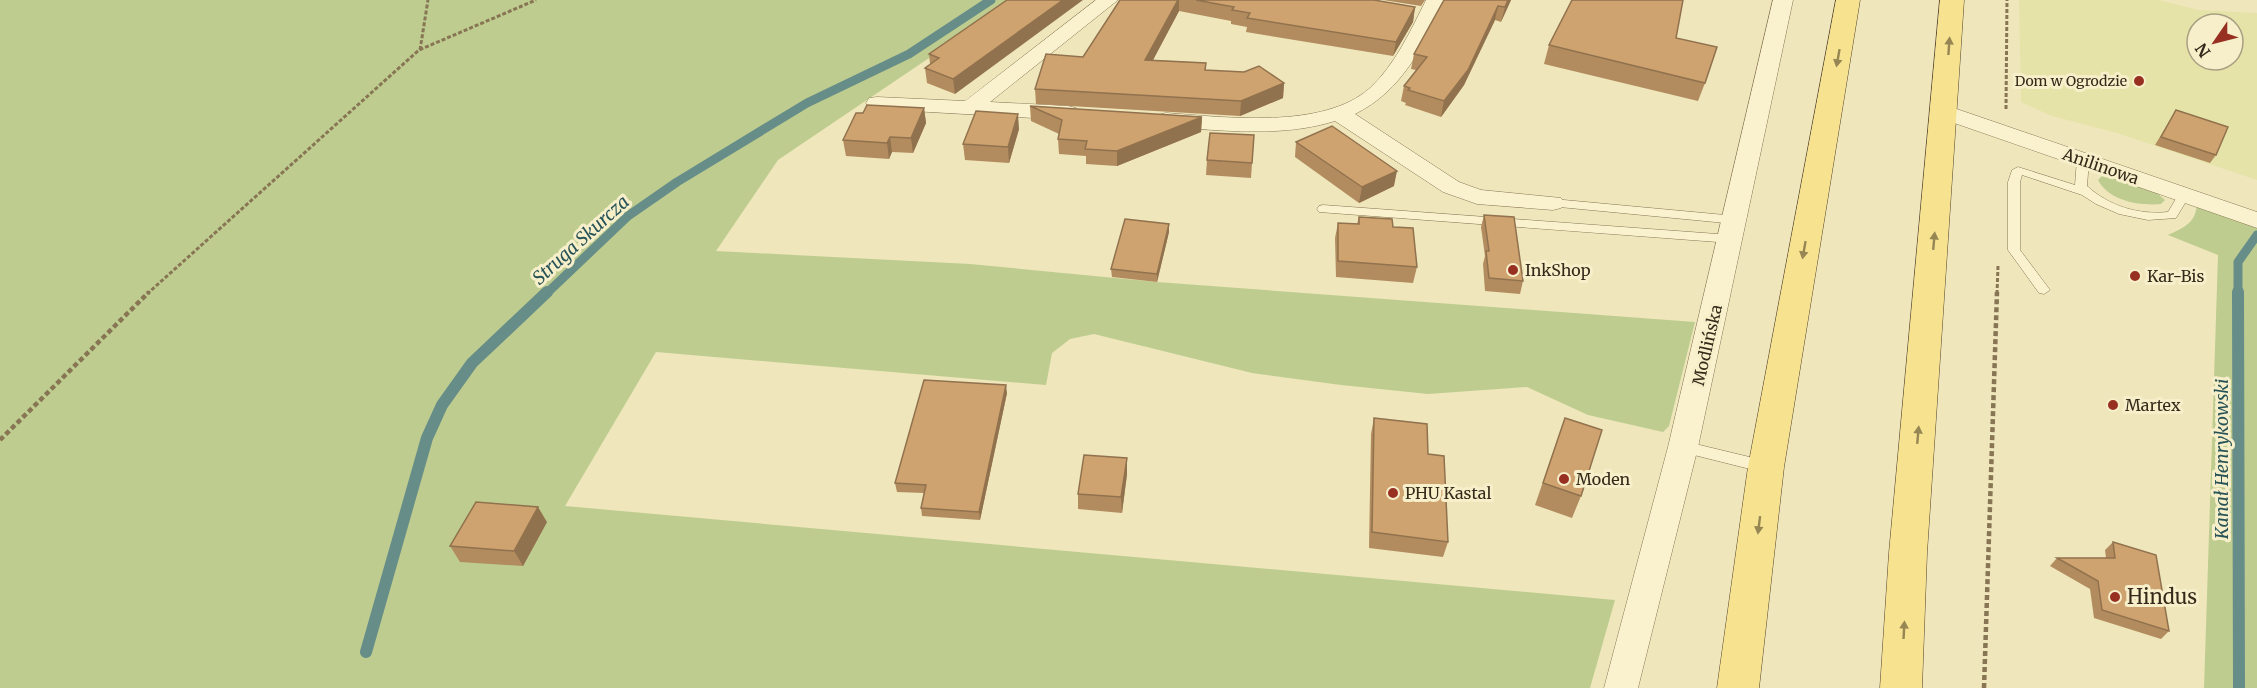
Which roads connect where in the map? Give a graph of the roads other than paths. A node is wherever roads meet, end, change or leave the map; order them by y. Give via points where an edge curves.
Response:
1 (1108, 0) edge
2 (1783, 0) edge
3 (1848, 0) edge
4 (1952, 0) edge
5 (1432, 8) edge
6 (1405, 12) edge
7 (878, 103) edge
8 (971, 106) junction
9 (1945, 111) junction
10 (1337, 112) junction
11 (1089, 114) edge
12 (1149, 118) edge
13 (2083, 160) junction
14 (2085, 192) junction
15 (2184, 195) junction
16 (1553, 203) joint
17 (1323, 209) dead end
18 (2257, 220) edge
19 (1734, 230) junction
20 (2044, 290) dead end
21 (1683, 447) junction
22 (1766, 467) junction
23 (1621, 688) edge
24 (1738, 688) edge
25 (1901, 688) edge

1 - 8 street
2 - 19 street, Modlińska
3 -> 22 main road
9 -> 4 main road
5 - 6 street
5 - 10 street via 1394,73 1371,98
7 - 8 street
8 - 11 street
9 - 13 street, Anilinowa
25 -> 9 main road via 1908,553
10 - 12 street via 1298,122 1255,126
10 - 16 street via 1451,188 1477,197
13 - 14 lane via 2081,187
13 - 15 street, Anilinowa
14 - 15 lane via 2133,214 2154,218 2172,214
14 - 20 lane via 2018,170 2014,182 2014,250
15 - 18 street, Anilinowa
16 - 19 lane
17 - 19 lane
19 - 21 street, Modlińska
21 - 22 lane
21 - 23 street, Modlińska
22 -> 24 main road

